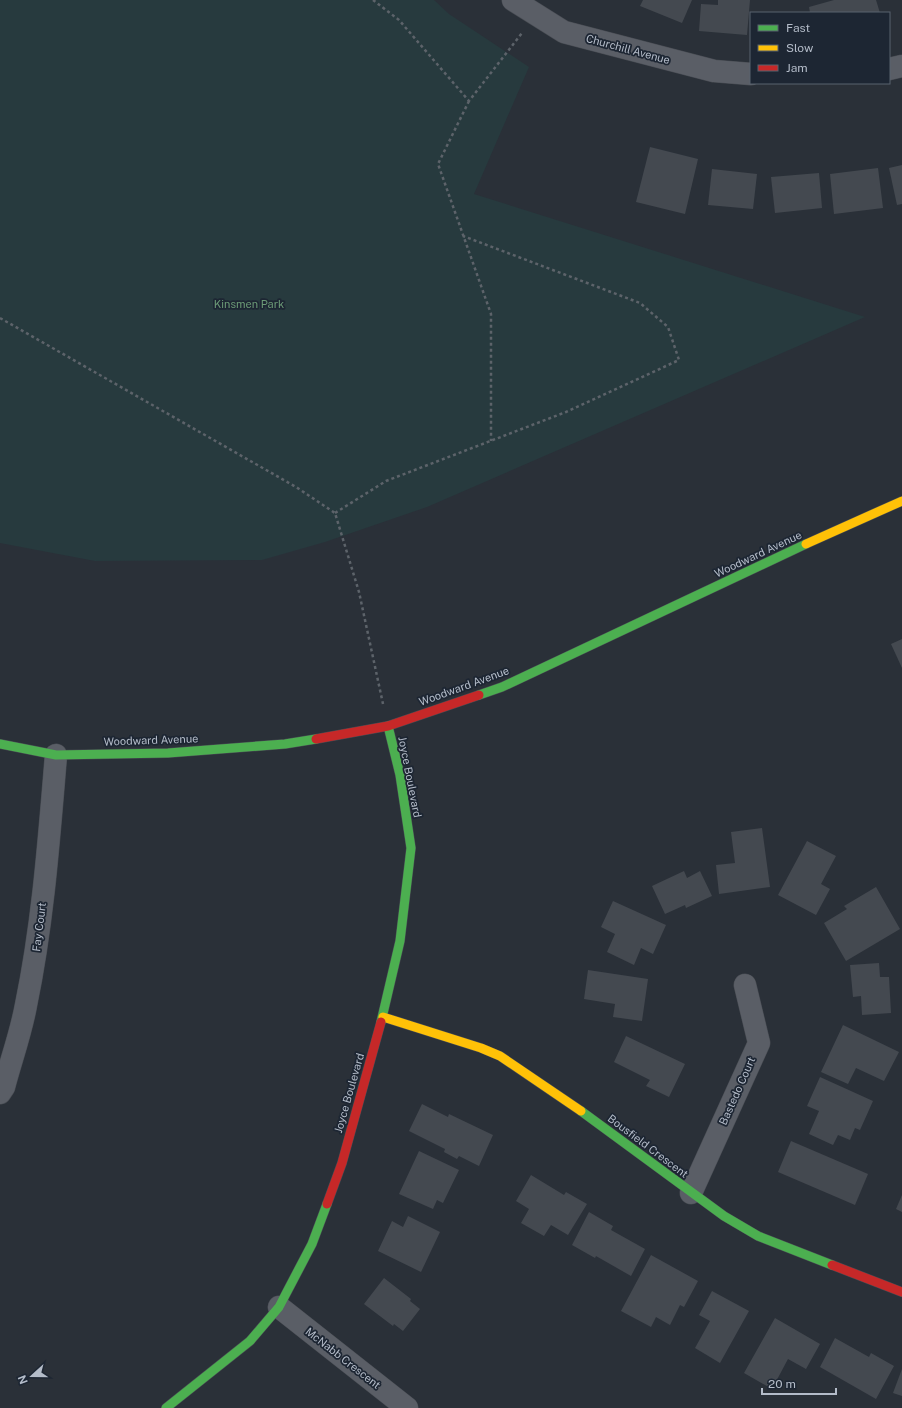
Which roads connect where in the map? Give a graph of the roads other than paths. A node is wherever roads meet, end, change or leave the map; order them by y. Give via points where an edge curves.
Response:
1 (513, 0) edge
2 (902, 66) edge
3 (890, 69) edge
4 (750, 74) edge
5 (902, 501) edge
6 (388, 726) junction
7 (0, 744) edge
8 (56, 756) junction
9 (745, 985) dead end
10 (383, 1017) junction
11 (0, 1093) edge
12 (691, 1193) junction
13 (902, 1292) edge
14 (279, 1307) junction
15 (166, 1408) edge
16 (407, 1408) edge

1 - 4 street, Churchill Avenue via 564,32 714,72
2 - 3 street
5 - 6 street, Woodward Avenue via 502,687
6 - 8 street, Woodward Avenue via 286,744 168,753
6 - 10 street, Joyce Boulevard via 400,775 411,848 400,941
7 - 8 street, Woodward Avenue
8 - 11 street, Fay Court via 38,940 26,1006 4,1087
9 - 12 street, Bastedo Court via 759,1043
10 - 12 street, Bousfield Crescent via 500,1056 591,1118
10 - 14 street, Joyce Boulevard via 342,1163 312,1244
12 - 13 street, Bousfield Crescent via 758,1236
14 - 15 street, Joyce Boulevard via 250,1341
14 - 16 street, McNabb Crescent

